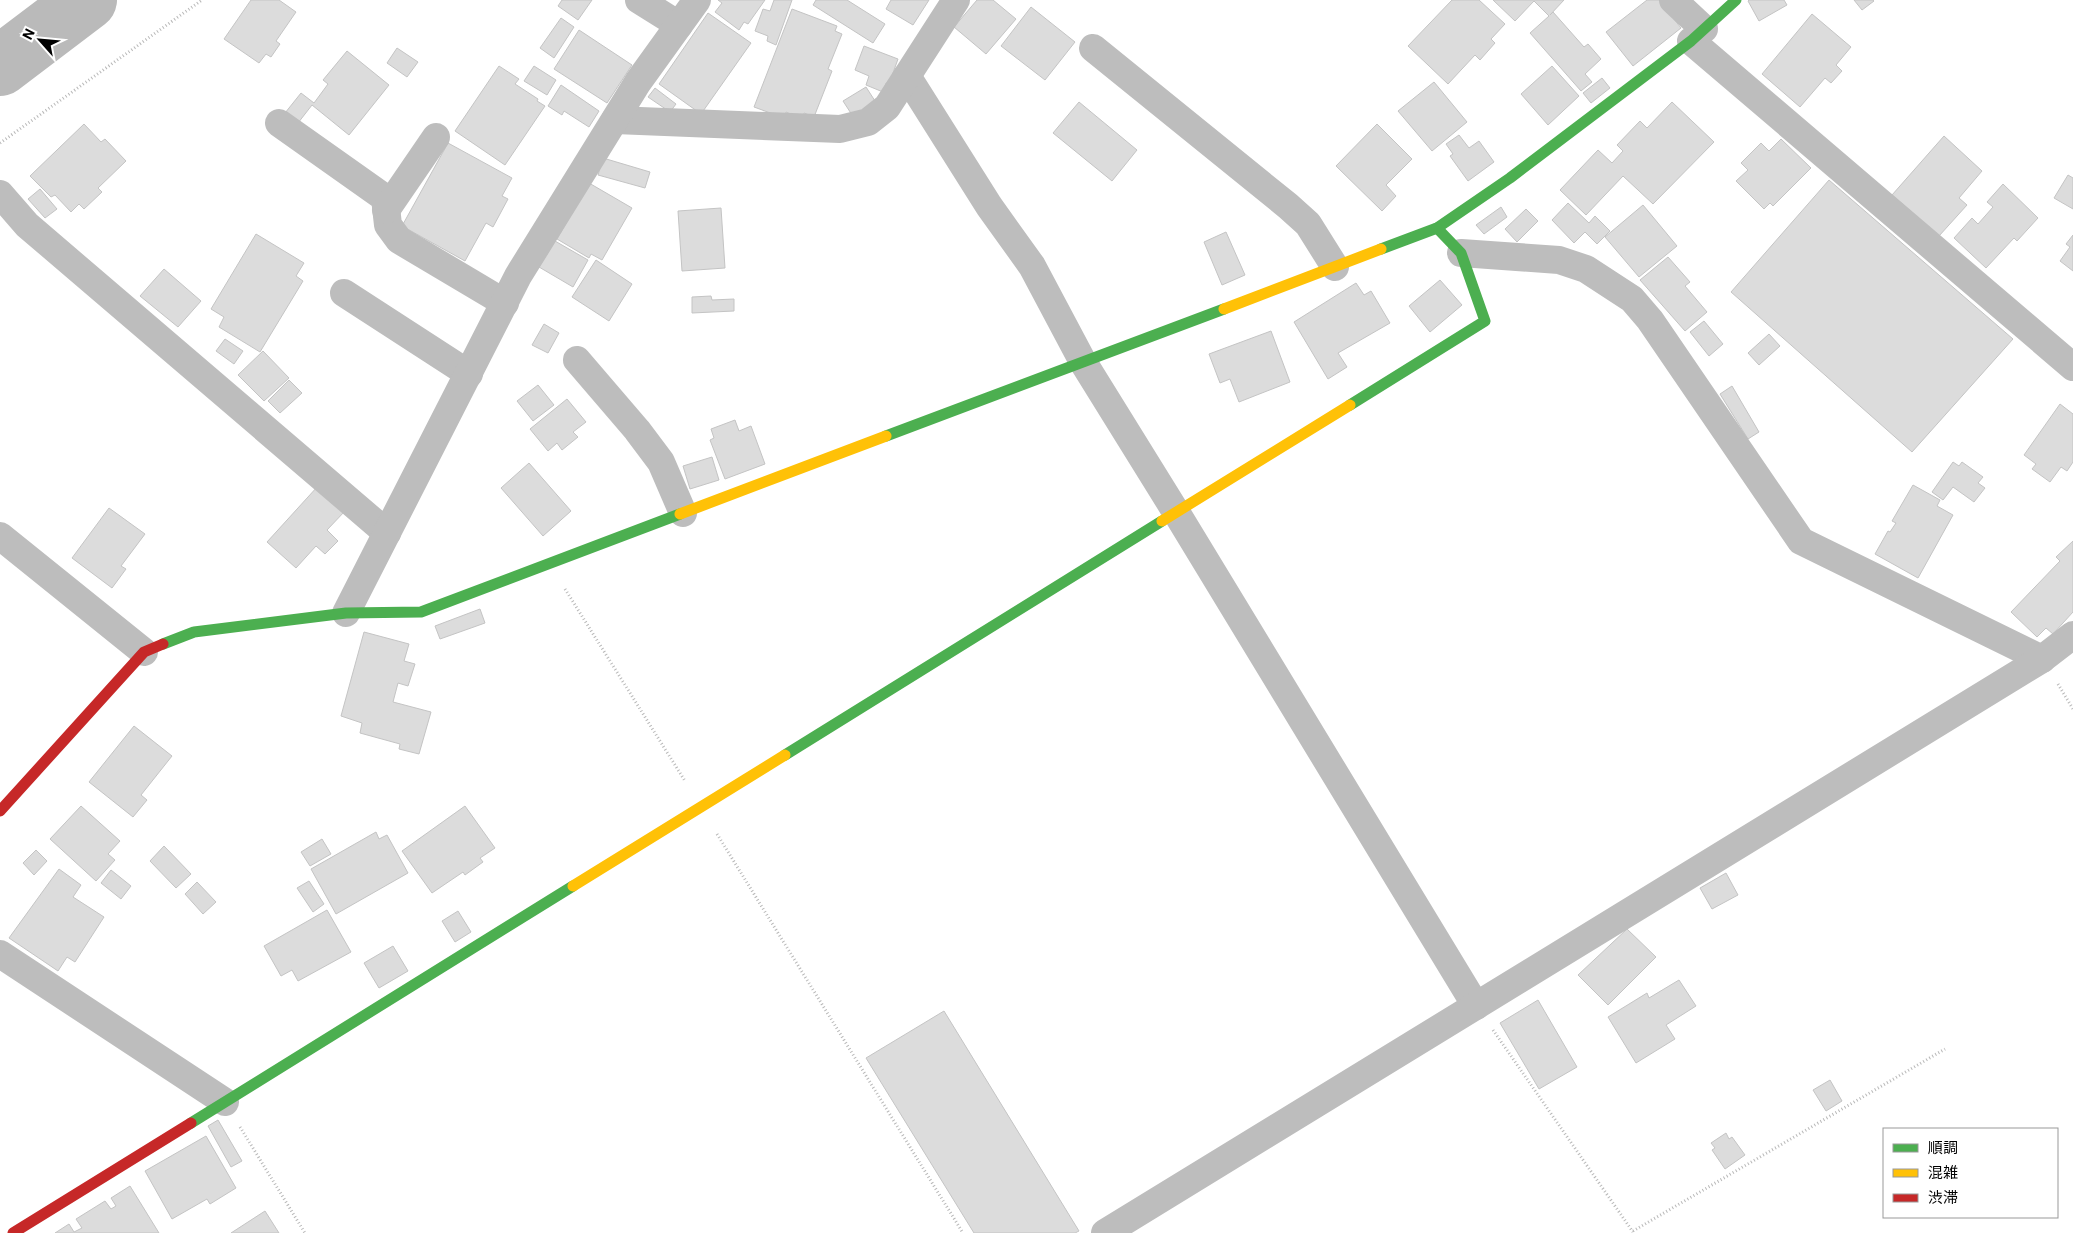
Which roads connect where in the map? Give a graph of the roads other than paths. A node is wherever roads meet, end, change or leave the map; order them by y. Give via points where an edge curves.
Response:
1 (640, 0) edge
2 (697, 0) edge
3 (956, 0) edge
4 (1673, 0) edge
5 (1736, 0) edge
6 (678, 25) junction
7 (1698, 35) junction
8 (1094, 48) dead end
9 (907, 76) junction
10 (615, 120) junction
11 (279, 123) dead end
12 (436, 137) dead end
13 (0, 194) edge
14 (386, 210) junction
15 (1437, 228) junction
16 (1462, 253) junction
17 (1335, 267) junction
18 (344, 293) dead end
19 (505, 303) junction
20 (577, 360) dead end
21 (1083, 362) junction
22 (2073, 367) edge
23 (468, 374) junction
24 (1176, 512) junction
25 (684, 514) junction
26 (387, 533) junction
27 (0, 536) edge
28 (346, 614) junction
29 (2073, 635) edge
30 (144, 652) junction
31 (2042, 659) junction
32 (0, 811) edge
33 (0, 954) edge
34 (1476, 1006) junction
35 (225, 1102) junction
36 (13, 1233) edge
37 (1105, 1233) edge

1 - 6 street
2 - 6 street
3 - 9 street
4 - 7 street
5 - 7 street
6 - 10 street
7 - 15 street via 1510,178
7 - 22 street
8 - 17 street via 1308,224
9 - 10 street via 887,107 868,122 840,129
9 - 21 street via 989,206 1032,266
10 - 19 street via 518,276
11 - 14 street via 385,198
12 - 14 street
13 - 26 street via 27,225
14 - 19 street via 388,225 399,240
15 - 16 street
15 - 17 street
16 - 24 street via 1485,321
16 - 31 street via 1559,260 1586,269 1632,299 1650,320 1801,540
17 - 21 street
18 - 23 street
19 - 23 street
20 - 25 street via 661,462
21 - 24 street
21 - 25 street
23 - 26 street
24 - 34 street
24 - 35 street
25 - 28 street via 421,612
26 - 28 street
27 - 30 street
28 - 30 street via 194,632
29 - 31 street
30 - 32 street
31 - 34 street
33 - 35 street
34 - 37 street
35 - 36 street

